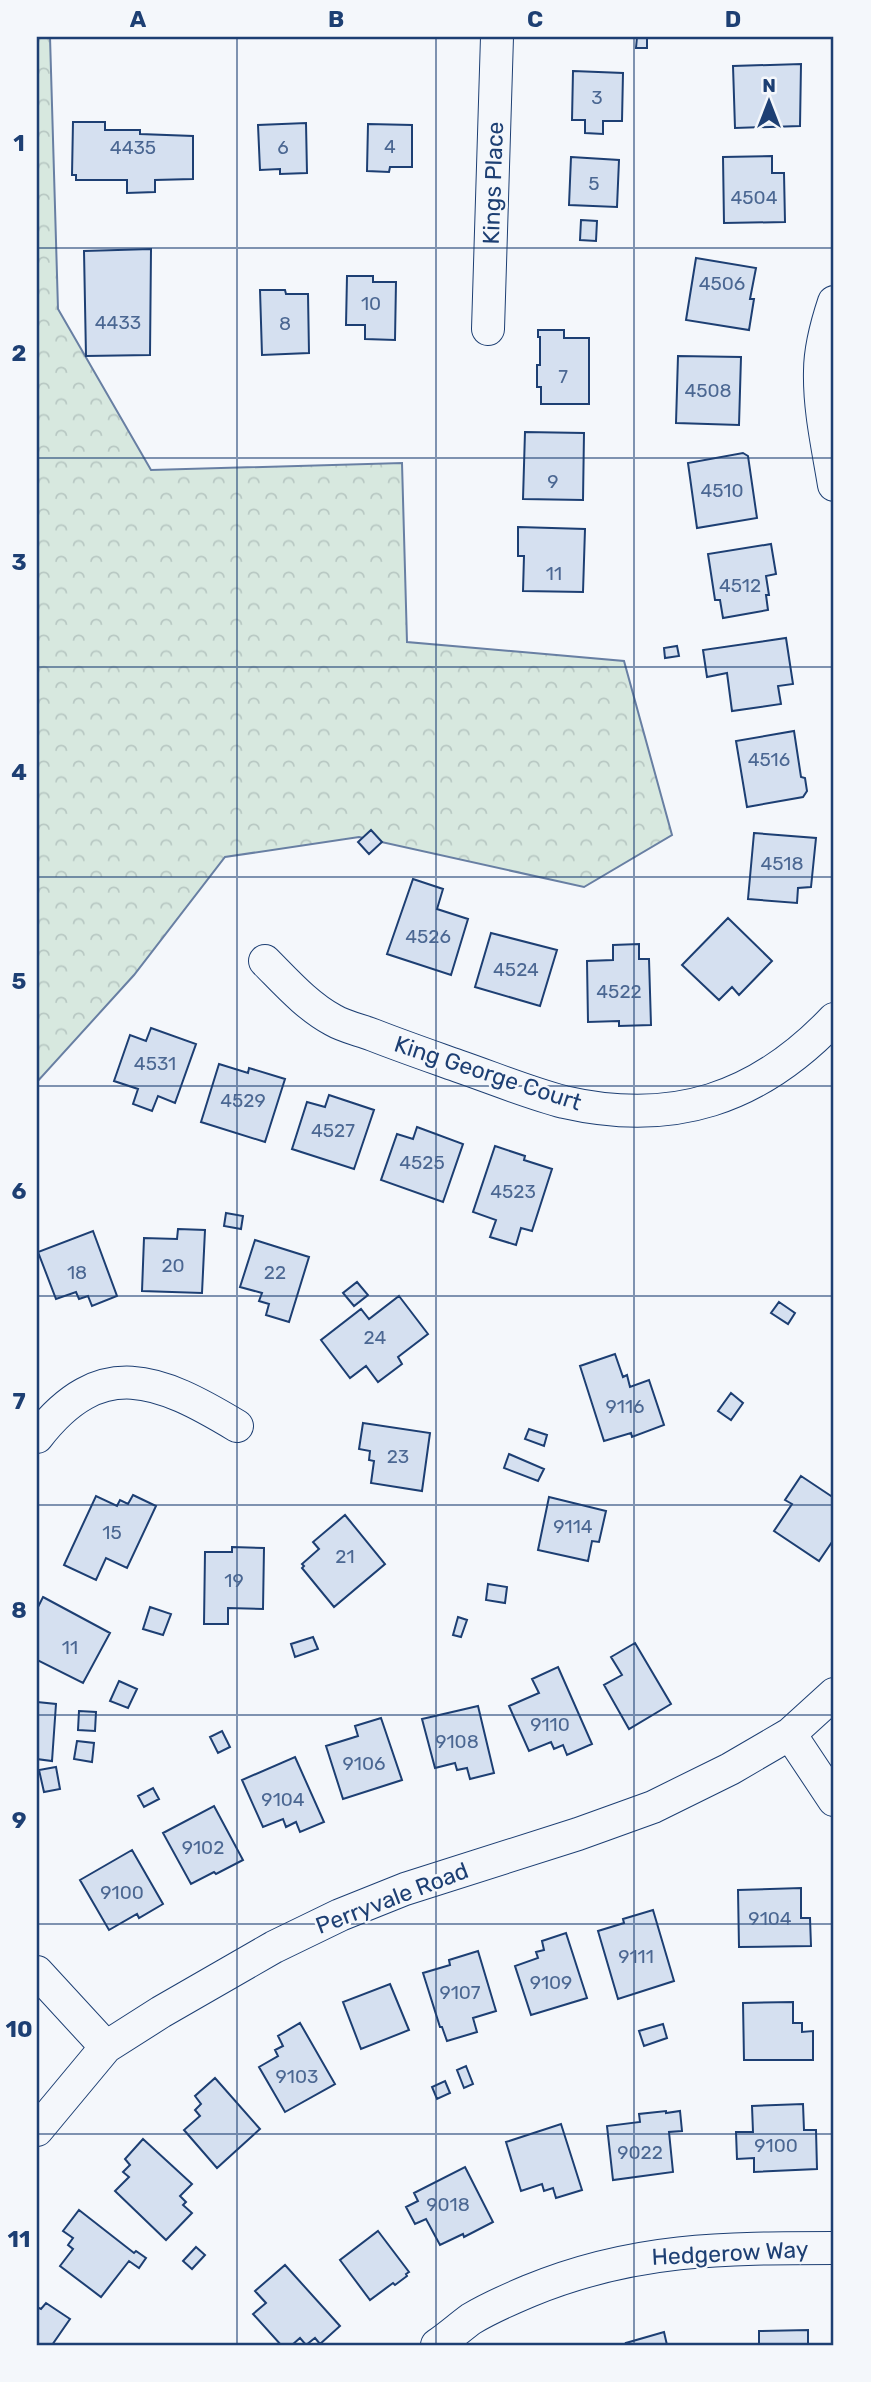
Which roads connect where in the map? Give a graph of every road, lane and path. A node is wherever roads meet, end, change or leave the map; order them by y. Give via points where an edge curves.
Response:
1 (498, 37) edge
2 (834, 302) edge
3 (488, 329) dead end
4 (834, 485) edge
5 (265, 961) dead end
6 (834, 1019) edge
7 (237, 1426) dead end
8 (37, 1437) edge
9 (834, 1694) edge
10 (790, 1734) junction
11 (834, 1800) edge
12 (37, 1972) edge
13 (106, 2047) junction
14 (37, 2130) edge
15 (834, 2248) edge
16 (437, 2345) edge

1 - 3 street, Kings Place
2 - 4 street via 820,371
5 - 6 street, King George Court via 301,997 333,1020 564,1102 622,1111 669,1110 715,1100 767,1076
7 - 8 street via 153,1384 126,1382 85,1391 64,1406
9 - 10 street, Perryvale Road
10 - 11 street
10 - 13 street, Perryvale Road via 653,1807 340,1915 274,1947
12 - 13 street
13 - 14 street, Perryvale Road
15 - 16 street, Hedgerow Way via 670,2253 595,2267 512,2298

